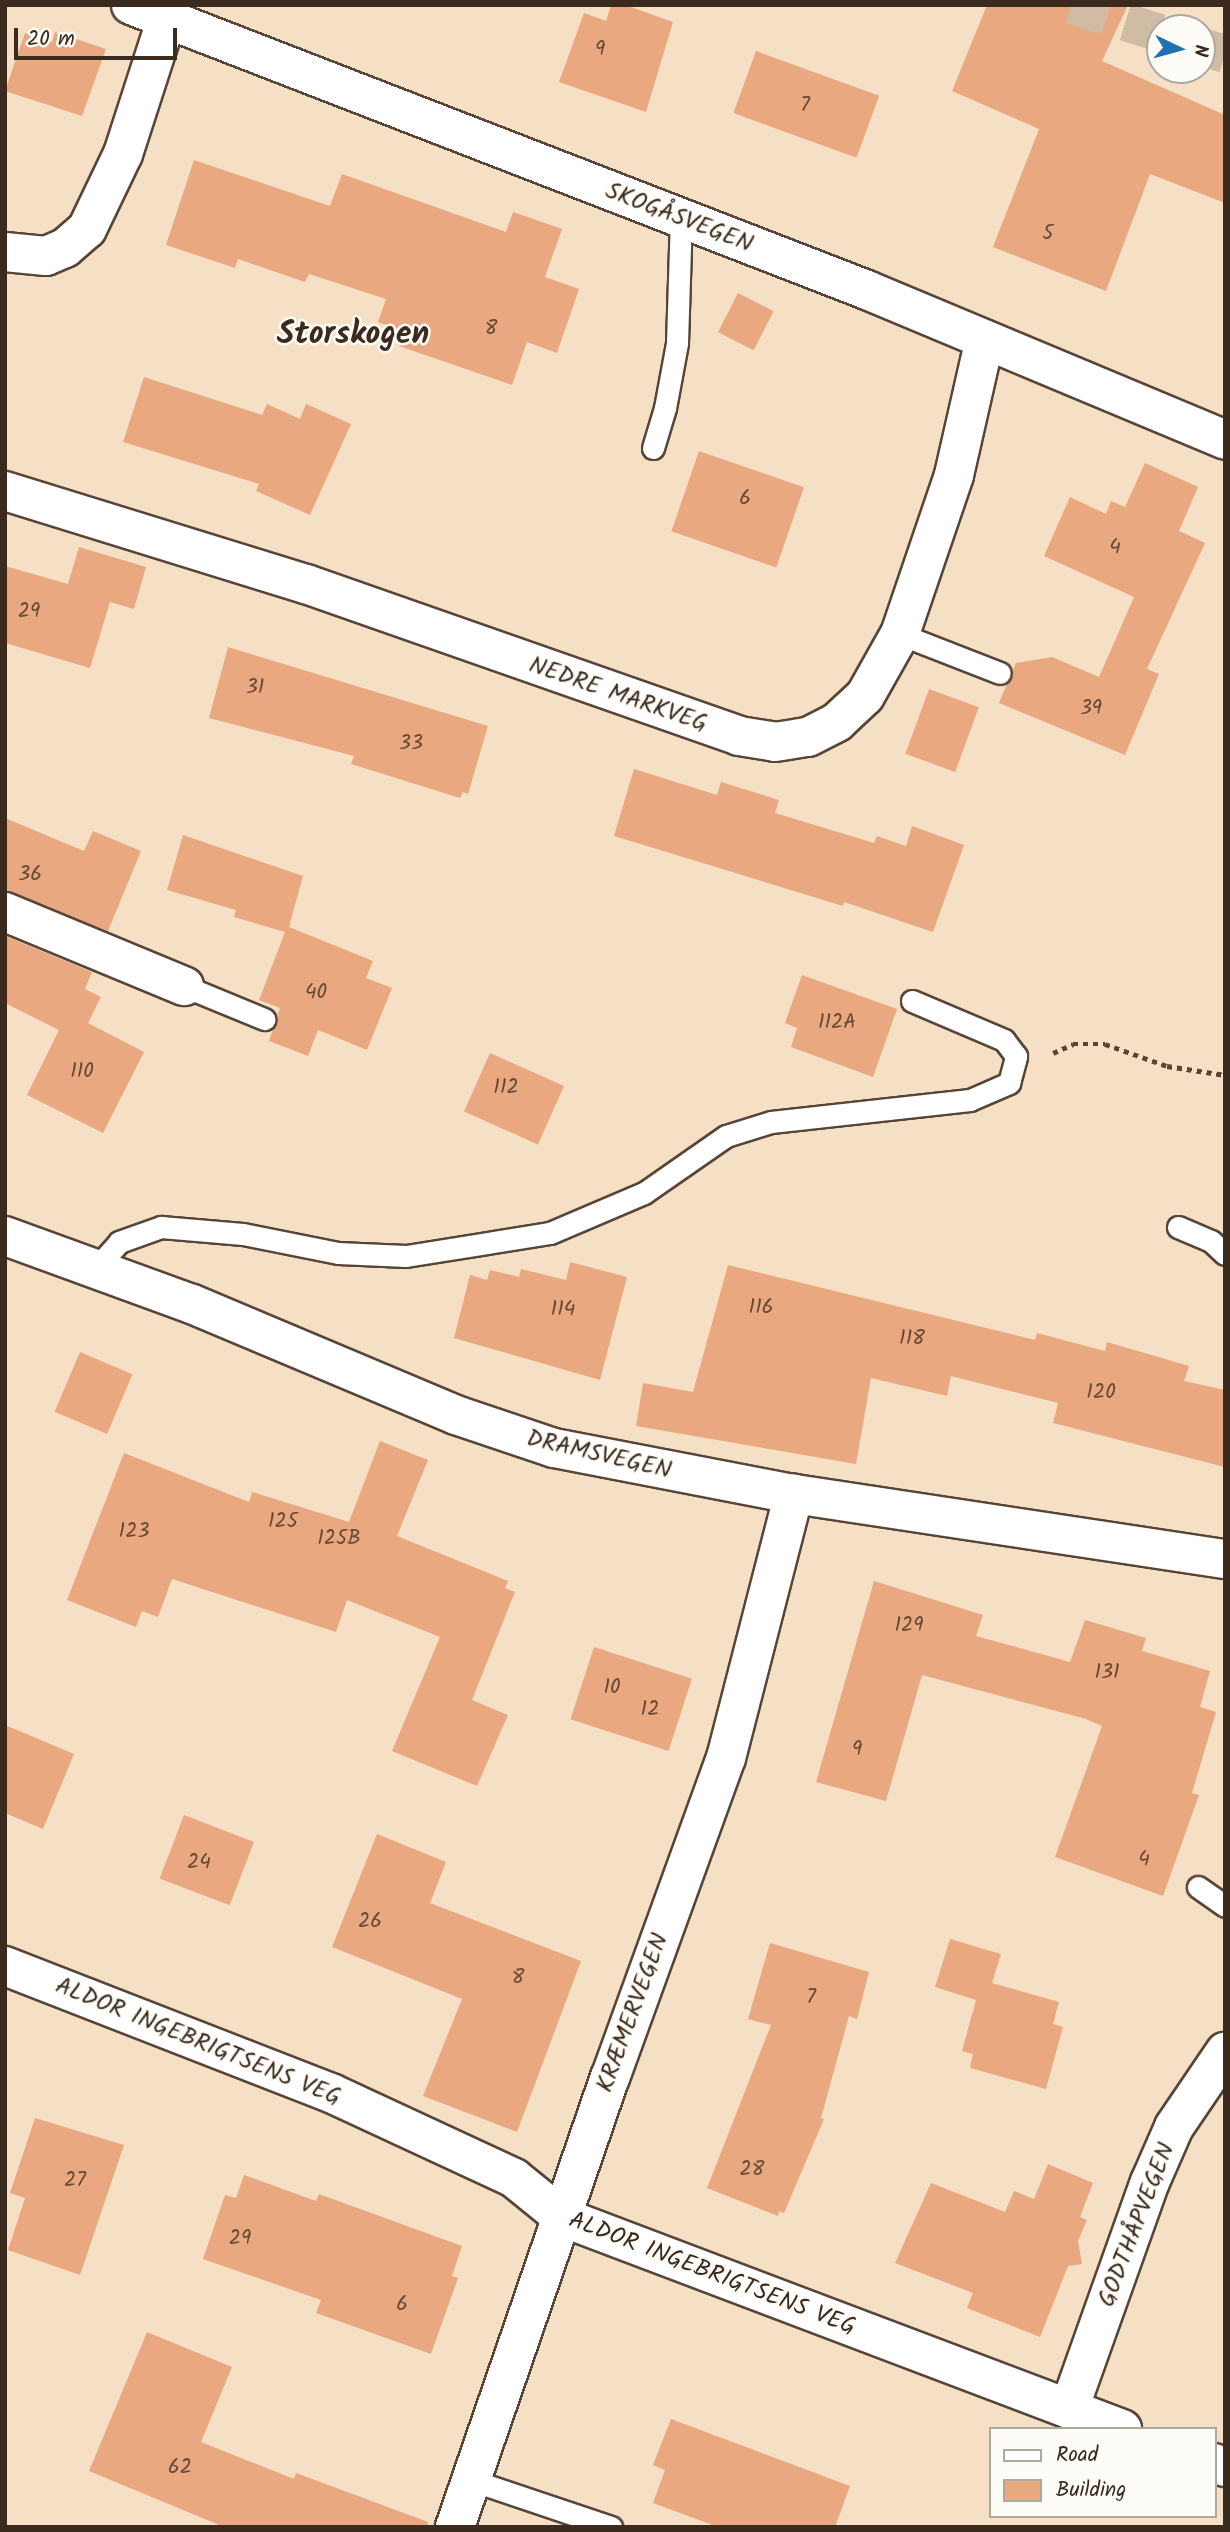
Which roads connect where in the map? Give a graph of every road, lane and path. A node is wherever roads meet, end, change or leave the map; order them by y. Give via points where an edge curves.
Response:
1 (131, 5) edge
2 (169, 12) edge
3 (681, 219) junction
4 (5, 252) edge
5 (985, 339) junction
6 (1225, 440) edge
7 (653, 448) dead end
8 (5, 491) edge
9 (900, 634) junction
10 (1000, 673) dead end
11 (5, 912) edge
12 (184, 986) joint
13 (912, 1001) dead end
14 (264, 1019) dead end
15 (1016, 1066) junction
16 (1225, 1075) edge
17 (1178, 1227) dead end
18 (5, 1236) edge
19 (1225, 1254) edge
20 (95, 1269) junction
21 (794, 1494) junction
22 (1225, 1559) edge
23 (1198, 1887) dead end
24 (1225, 1906) edge
25 (5, 1966) edge
26 (1225, 2052) edge
27 (562, 2217) junction
28 (1069, 2409) junction
29 (1117, 2427) edge
30 (471, 2480) junction
31 (455, 2527) edge
32 (611, 2527) edge

1 - 2 street, SKOGÅSVEGEN
2 - 3 street, SKOGÅSVEGEN via 206,37
2 - 4 street via 123,153 87,229 65,248 46,256
3 - 5 street, SKOGÅSVEGEN
3 - 7 lane via 677,344 666,408
5 - 6 street, SKOGÅSVEGEN
5 - 9 street, NEDRE MARKVEG via 954,475
8 - 9 street, NEDRE MARKVEG via 306,584 739,736 775,741 827,729 865,696
9 - 10 lane
11 - 12 street
12 - 14 lane
13 - 15 lane via 1004,1040 1013,1049
15 - 16 path via 1084,1042 1105,1044 1182,1070
15 - 20 lane via 1009,1083 970,1100 771,1122 726,1136 644,1193 550,1233 406,1256 338,1253 243,1234 161,1227 119,1242
17 - 19 lane via 1211,1241
18 - 20 street, DRAMSVEGEN
20 - 21 street, DRAMSVEGEN via 192,1304 456,1415 554,1448
21 - 22 street, DRAMSVEGEN
21 - 27 street, KRÆMERVEGEN via 726,1758
23 - 24 lane
25 - 27 street, ALDOR INGEBRIGTSENS VEG via 331,2094 514,2178
26 - 28 street, GODTHÅPVEGEN via 1196,2089 1155,2171
27 - 28 street, ALDOR INGEBRIGTSENS VEG
27 - 30 street, KRÆMERVEGEN
28 - 29 street, ALDOR INGEBRIGTSENS VEG
30 - 31 street, KRÆMERVEGEN
30 - 32 lane

